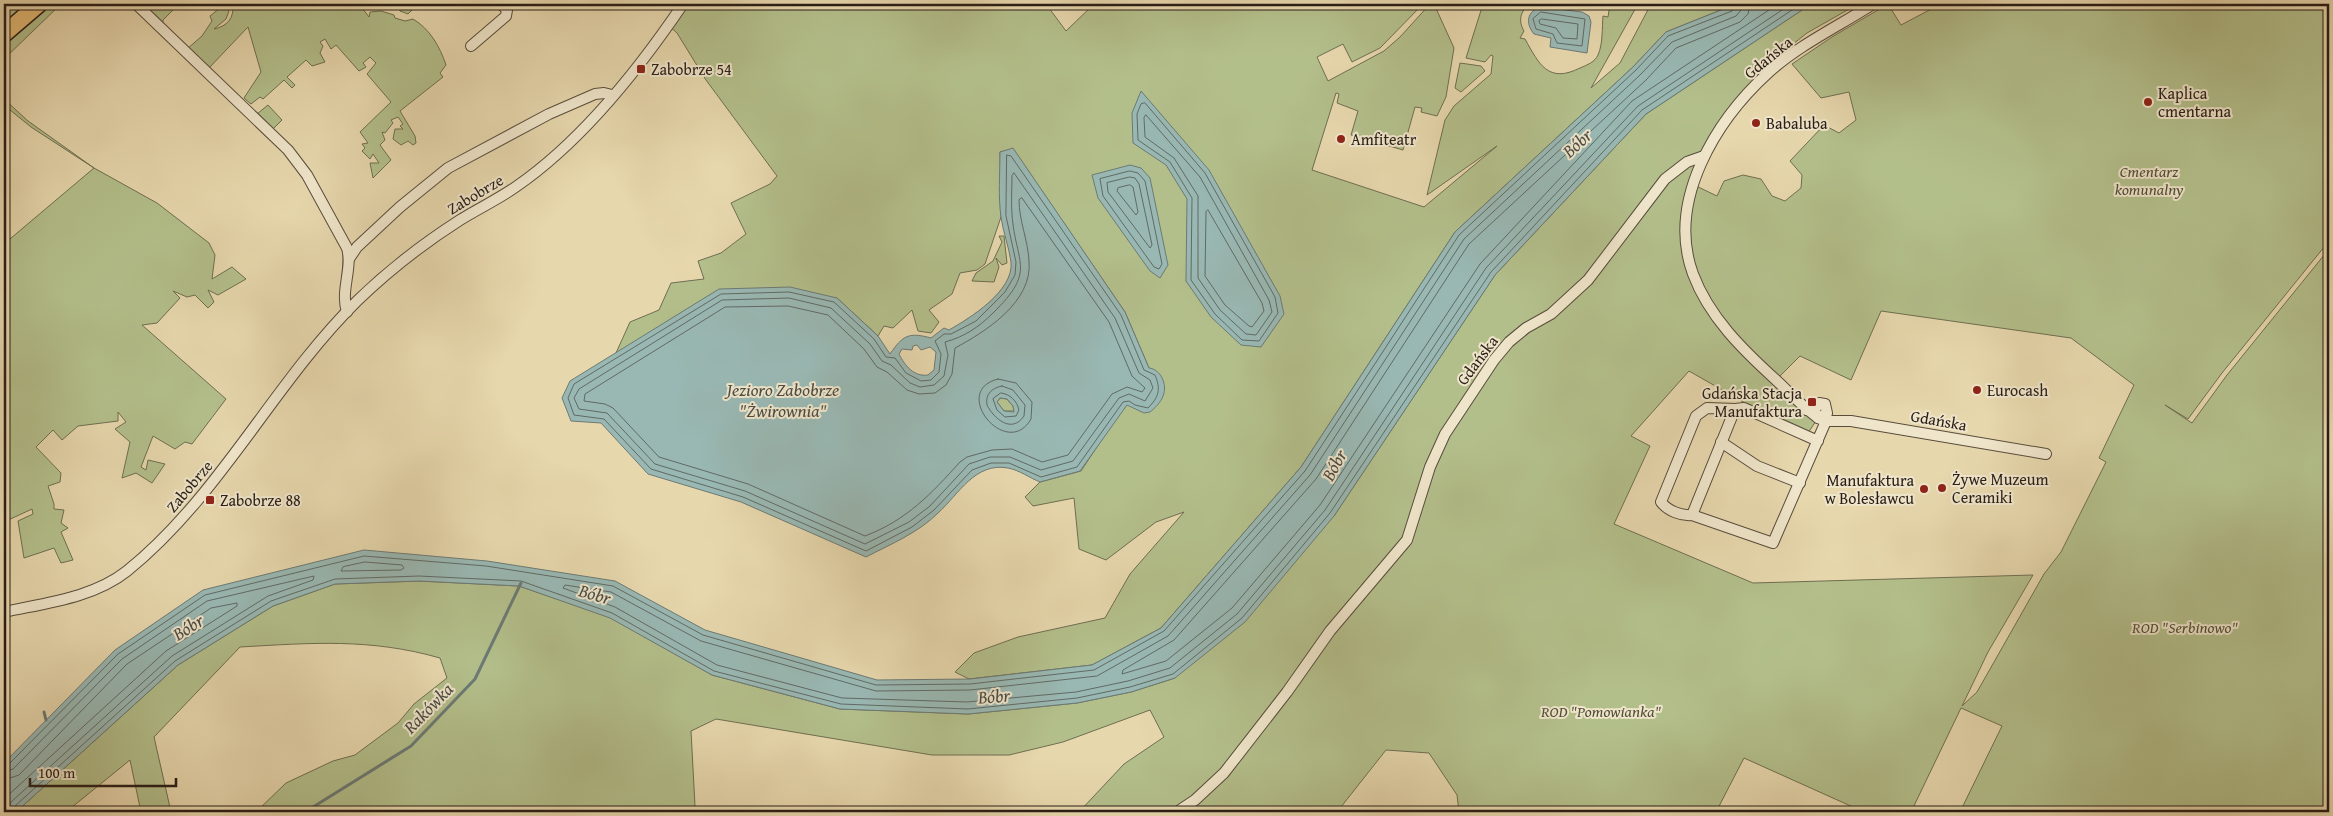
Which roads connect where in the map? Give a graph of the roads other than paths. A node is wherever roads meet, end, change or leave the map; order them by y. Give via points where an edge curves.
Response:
1 (38, 4) edge
2 (136, 4) edge
3 (501, 4) edge
4 (683, 4) edge
5 (1873, 4) edge
6 (4, 34) edge
7 (471, 46) dead end
8 (612, 95) junction
9 (1704, 156) junction
10 (349, 259) junction
11 (346, 312) junction
12 (1735, 409) junction
13 (1806, 410) junction
14 (1822, 420) junction
15 (1818, 441) junction
16 (1721, 442) junction
17 (2046, 454) dead end
18 (1800, 483) junction
19 (1692, 515) junction
20 (4, 610) edge
21 (1177, 812) edge

1 - 6 main road
2 - 10 street via 288,150 348,248
3 - 7 street via 507,10 506,16
4 - 8 street, Zabobrze
5 - 9 street, Gdańska via 1769,72 1745,96
8 - 10 street, Zabobrze via 595,94 549,114 448,168 357,247
8 - 11 street, Zabobrze via 576,136 529,177 436,236
9 - 13 street, Gdańska via 1689,199 1687,218 1688,258 1693,275 1734,342
9 - 21 street, Gdańska via 1687,162 1665,178 1588,280 1551,314 1509,342 1494,360 1445,434 1430,467 1407,540 1332,628 1224,772 1195,800
10 - 11 street via 344,293
11 - 20 street, Zabobrze via 191,510 144,556 125,572 94,590
12 - 15 street via 1744,408
12 - 16 street
12 - 19 street via 1708,408 1696,416 1661,502 1666,508
13 - 14 street, Gdańska
13 - 14 street via 1814,411 1819,404 1825,404 1826,413
14 - 15 street
14 - 17 street, Gdańska via 1851,421
15 - 18 street
16 - 18 street via 1757,466
16 - 19 street
18 - 19 street via 1773,543

